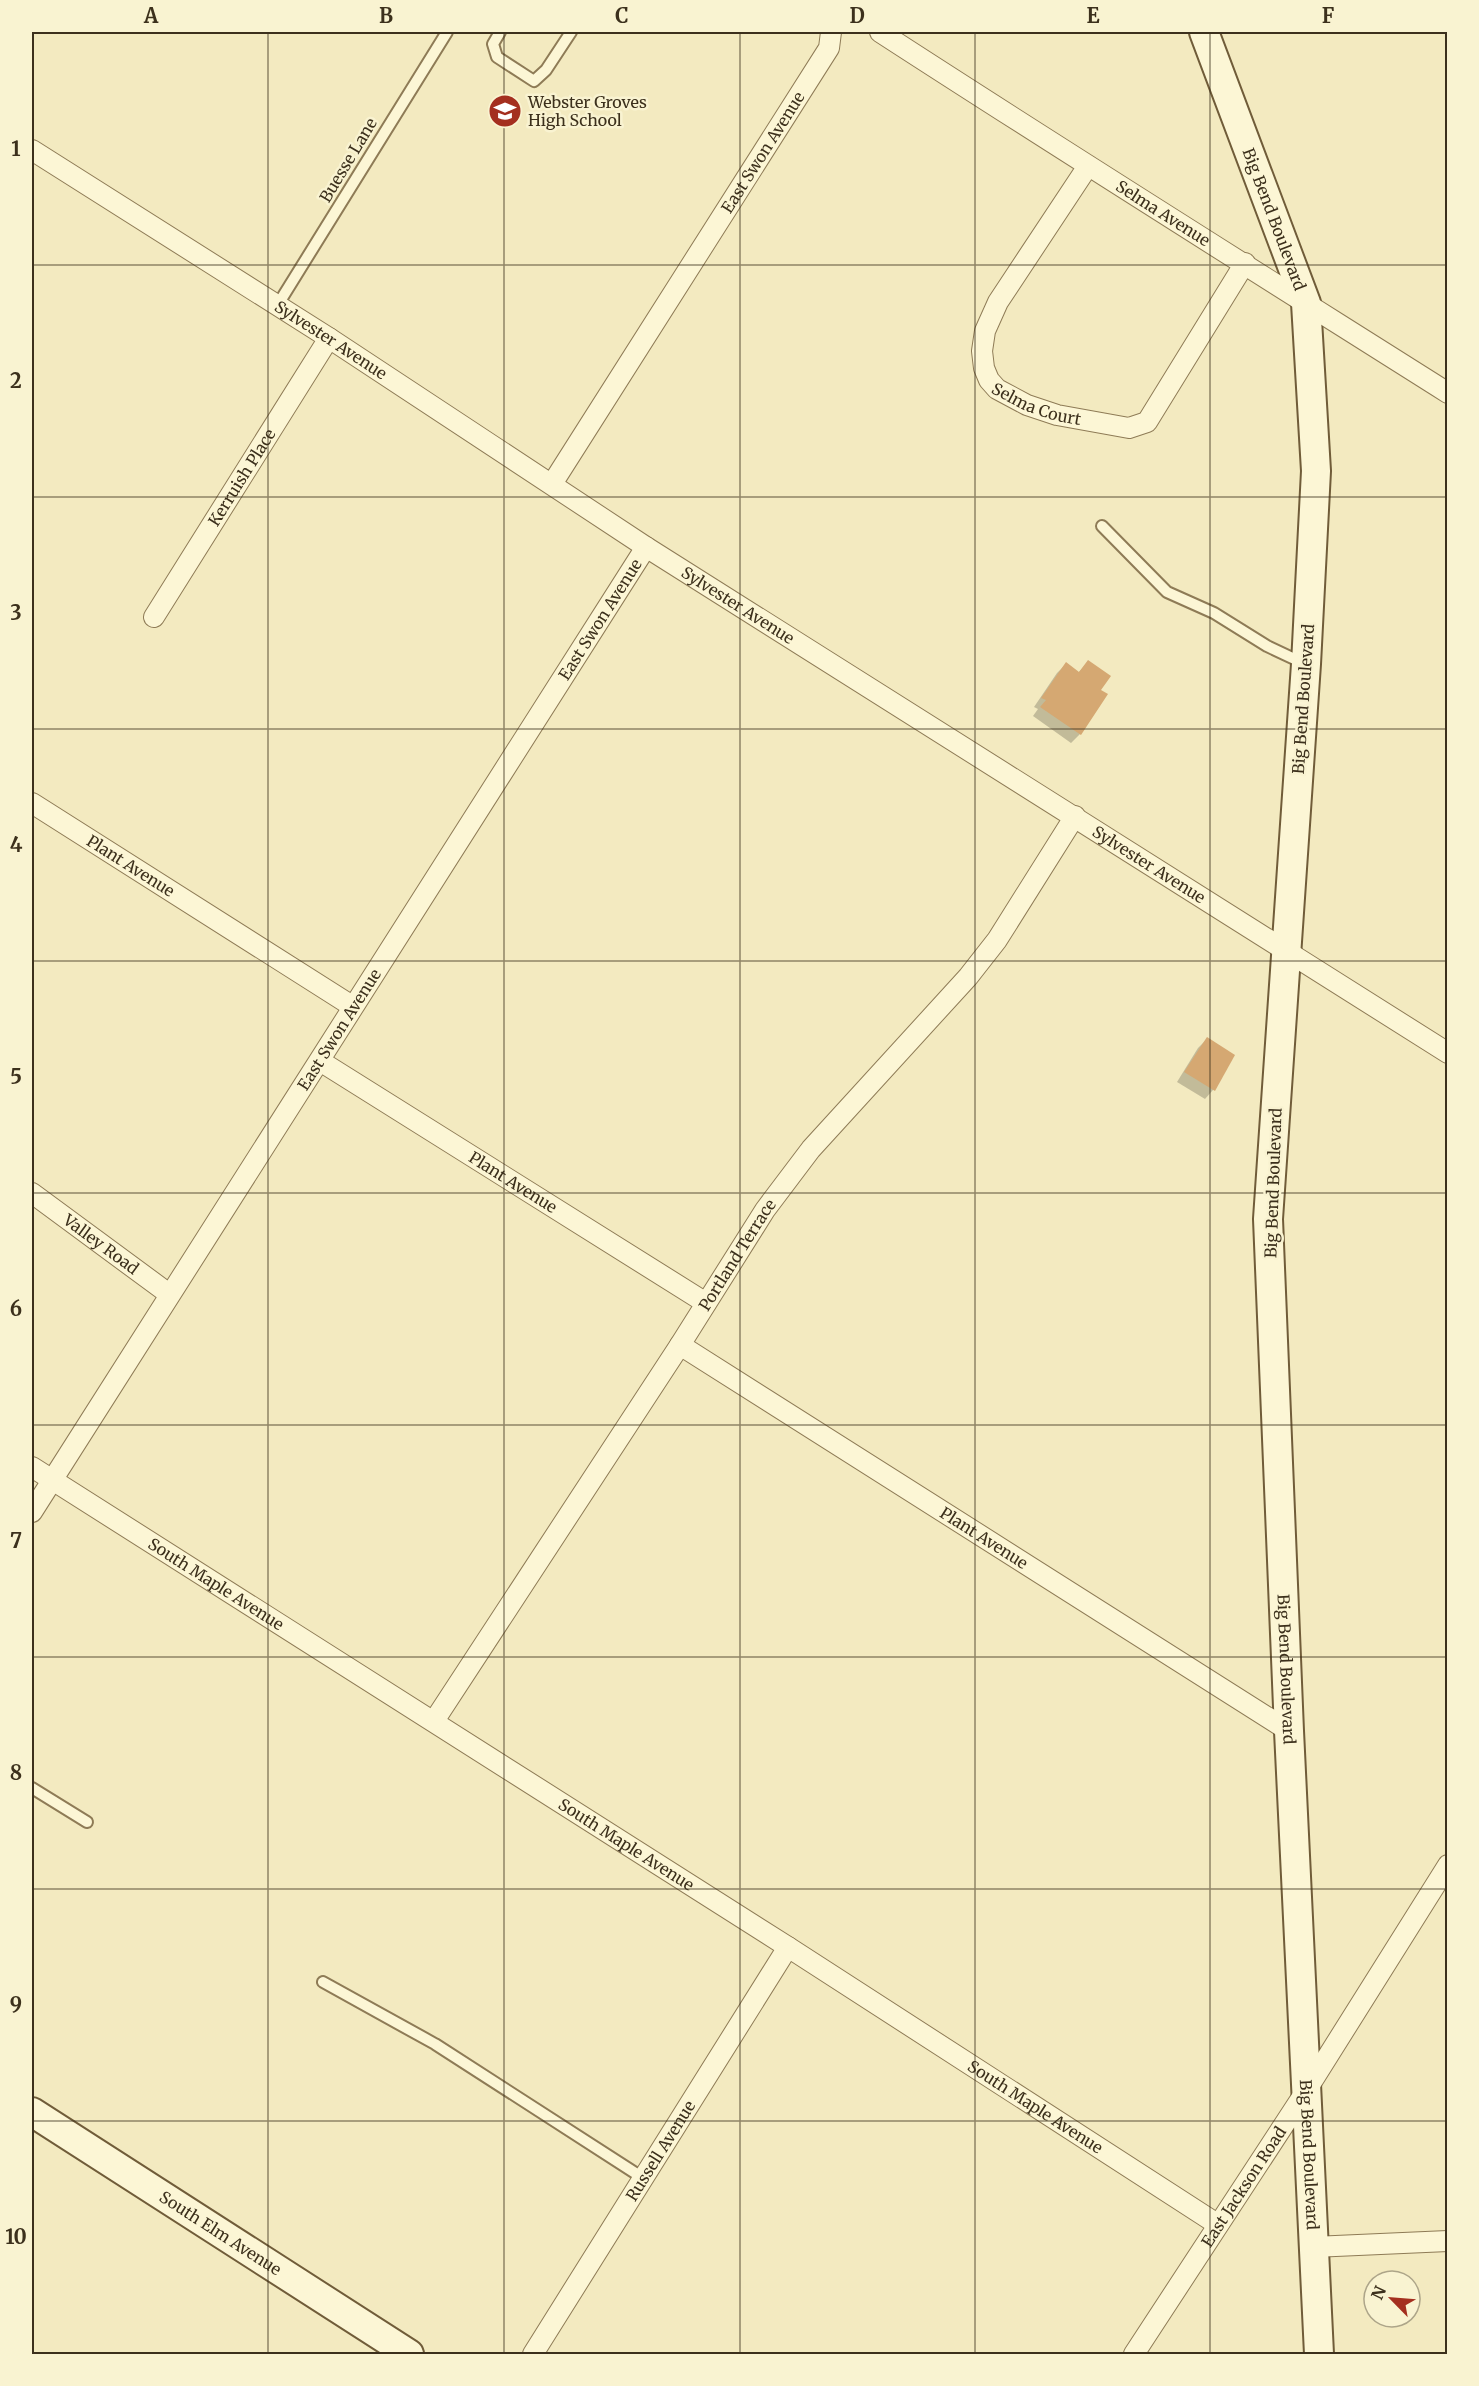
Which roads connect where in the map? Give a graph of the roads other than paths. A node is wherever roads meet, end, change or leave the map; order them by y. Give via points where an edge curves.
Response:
1 (447, 32) edge
2 (500, 32) edge
3 (571, 32) edge
4 (831, 32) edge
5 (880, 32) edge
6 (1204, 32) edge
7 (32, 150) edge
8 (1088, 166) junction
9 (1245, 263) junction
10 (1306, 303) junction
11 (277, 306) junction
12 (329, 338) junction
13 (1448, 393) edge
14 (552, 484) junction
15 (1102, 526) dead end
16 (646, 547) junction
17 (154, 616) dead end
18 (1306, 664) junction
19 (32, 803) edge
20 (1075, 816) junction
21 (1286, 951) junction
22 (352, 1006) junction
23 (1448, 1053) edge
24 (320, 1061) junction
25 (32, 1193) edge
26 (169, 1294) junction
27 (706, 1303) junction
28 (680, 1345) junction
29 (32, 1467) edge
30 (52, 1480) junction
31 (32, 1512) edge
32 (434, 1721) junction
33 (1289, 1731) junction
34 (32, 1788) edge
35 (87, 1822) dead end
36 (1448, 1865) edge
37 (788, 1947) junction
38 (322, 1983) dead end
39 (1306, 2091) junction
40 (32, 2112) edge
41 (643, 2178) junction
42 (1217, 2224) junction
43 (1448, 2241) edge
44 (1313, 2247) junction
45 (409, 2355) edge
46 (533, 2355) edge
47 (1134, 2355) edge
48 (1320, 2355) edge

1 - 11 lane, Buesse Lane
2 - 3 lane via 492,44 497,57 534,81
4 - 14 street, East Swon Avenue via 829,48
5 - 8 street, Selma Avenue
6 - 10 main road, Big Bend Boulevard
7 - 11 street, Sylvester Avenue
8 - 9 street, Selma Avenue
8 - 9 street, Selma Court via 999,302 985,331 984,368 989,380 1010,397 1057,415 1129,428 1147,422
9 - 10 street, Selma Avenue
10 - 13 street, Selma Avenue
10 - 18 main road, Big Bend Boulevard via 1316,471
11 - 12 street, Sylvester Avenue
12 - 14 street, Sylvester Avenue
12 - 17 street, Kerruish Place
14 - 16 street, Sylvester Avenue
15 - 18 lane via 1167,592
16 - 20 street, Sylvester Avenue
16 - 22 street, East Swon Avenue
18 - 21 main road, Big Bend Boulevard
19 - 22 street, Plant Avenue
20 - 21 street, Sylvester Avenue
20 - 27 street, Portland Terrace via 997,940 811,1149 765,1210
21 - 23 street, Sylvester Avenue
21 - 33 main road, Big Bend Boulevard via 1268,1219
22 - 24 street, East Swon Avenue
24 - 26 street, East Swon Avenue
24 - 27 street, Plant Avenue
25 - 26 street, Valley Road
26 - 30 street, East Swon Avenue
27 - 28 street, Portland Terrace
28 - 32 street, Portland Terrace
28 - 33 street, Plant Avenue
29 - 30 street, South Maple Avenue
30 - 31 street, East Swon Avenue
30 - 32 street, South Maple Avenue
32 - 37 street, South Maple Avenue
33 - 39 main road, Big Bend Boulevard
34 - 35 lane
36 - 39 street, East Jackson Road
37 - 41 street, Russell Avenue
37 - 42 street, South Maple Avenue
38 - 41 lane via 435,2044
39 - 42 street, East Jackson Road
39 - 44 main road, Big Bend Boulevard
40 - 45 main road, South Elm Avenue
41 - 46 street, Russell Avenue
42 - 47 street, East Jackson Road
43 - 44 street
44 - 48 main road, Big Bend Boulevard

